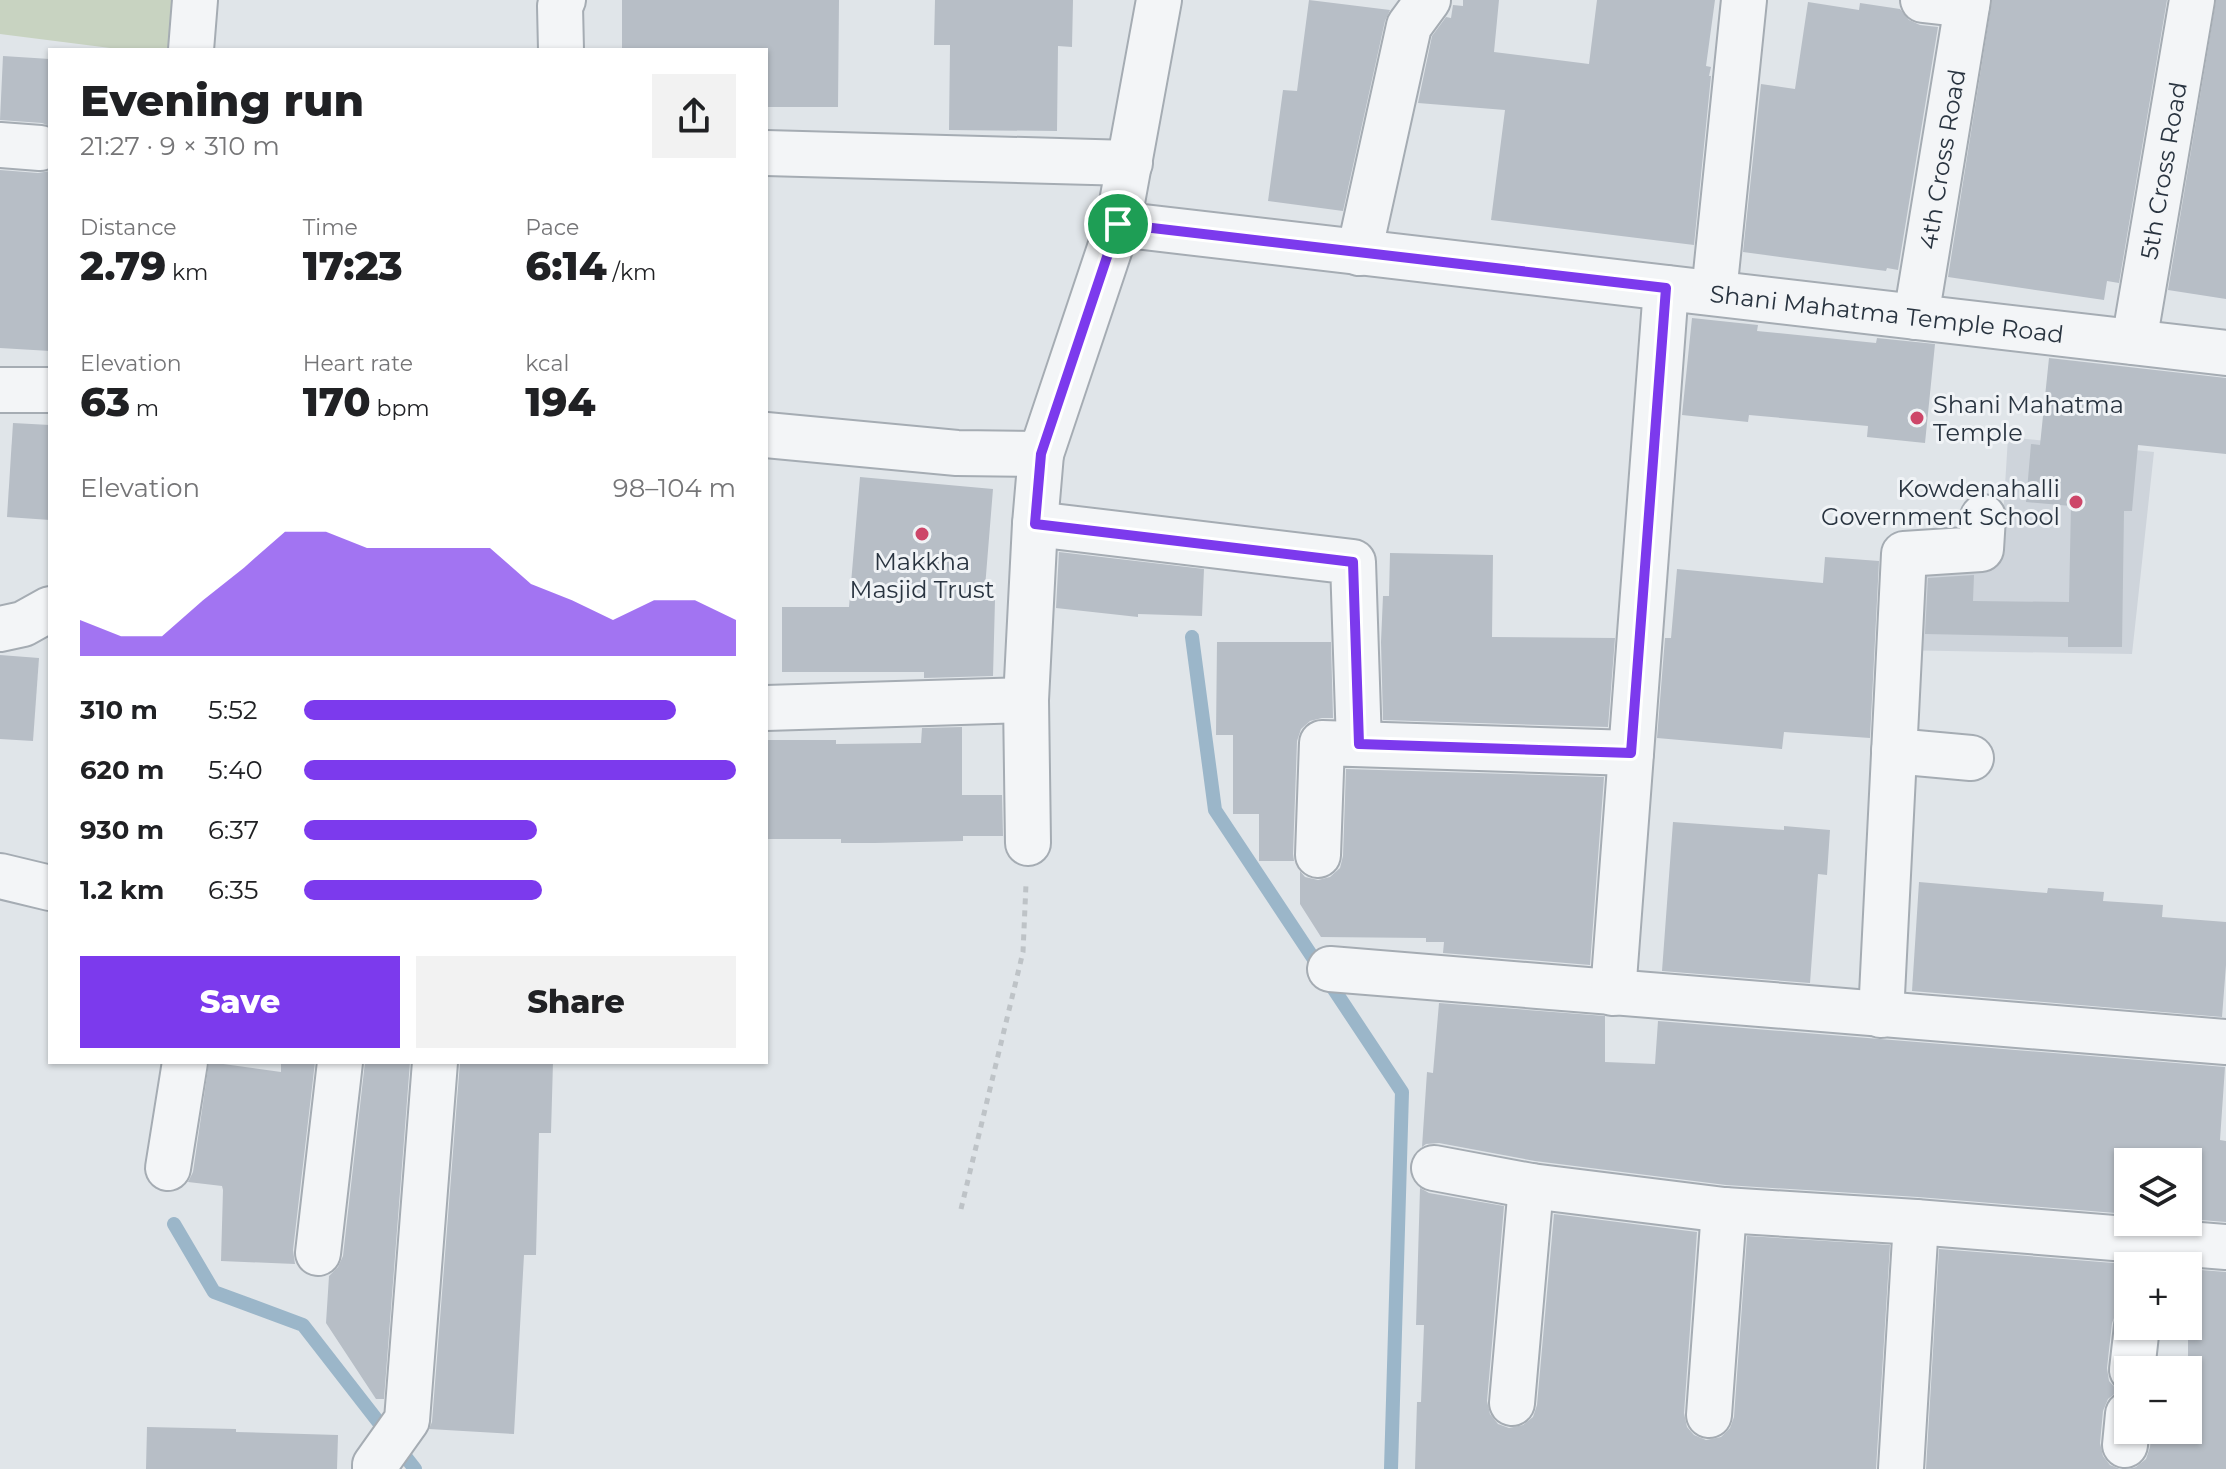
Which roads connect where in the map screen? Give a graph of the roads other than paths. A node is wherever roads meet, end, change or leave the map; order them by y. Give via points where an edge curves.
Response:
1 (195, 0) edge
2 (1159, 0) edge
3 (1428, 0) edge
4 (1744, 0) edge
5 (1923, 0) edge
6 (2192, 0) edge
7 (561, 2) edge
8 (1968, 2) edge
9 (191, 48) edge
10 (561, 48) edge
11 (768, 153) edge
12 (1130, 163) junction
13 (1118, 224) junction
14 (1359, 253) junction
15 (1666, 288) junction
16 (1714, 293) junction
17 (1916, 317) junction
18 (2134, 342) junction
19 (2226, 353) edge
20 (0, 390) edge
21 (48, 390) edge
22 (768, 435) edge
23 (1041, 454) junction
24 (1983, 517) dead end
25 (1035, 524) junction
26 (48, 610) edge
27 (0, 629) edge
28 (1026, 700) junction
29 (768, 708) edge
30 (1359, 744) junction
31 (1894, 751) junction
32 (1631, 753) junction
33 (1971, 758) dead end
34 (1028, 843) road end
35 (1318, 855) dead end
36 (0, 876) edge
37 (48, 888) edge
38 (1330, 969) dead end
39 (1613, 993) junction
40 (1881, 1015) junction
41 (2226, 1042) edge
42 (185, 1064) edge
43 (340, 1064) edge
44 (435, 1064) edge
45 (168, 1168) dead end
46 (1434, 1168) dead end
47 (1531, 1186) junction
48 (1724, 1210) junction
49 (1916, 1222) junction
50 (2226, 1247) edge
51 (2130, 1252) edge
52 (2167, 1252) edge
53 (318, 1253) dead end
54 (1512, 1403) dead end
55 (1709, 1415) dead end
56 (375, 1469) edge
57 (1901, 1469) edge

1 - 9 street
2 - 12 street
3 - 14 street via 1409,26
4 - 16 street
5 - 8 street
6 - 18 street, 5th Cross Road
7 - 10 street
8 - 17 street, 4th Cross Road
11 - 12 street
12 - 13 street
13 - 14 street, Shani Mahatma Temple Road
13 - 23 street
14 - 15 street, Shani Mahatma Temple Road
15 - 16 street, Shani Mahatma Temple Road
15 - 32 street
16 - 17 street, Shani Mahatma Temple Road
17 - 18 street, Shani Mahatma Temple Road
18 - 19 street, Shani Mahatma Temple Road
20 - 21 street
22 - 23 street via 957,453
23 - 25 street
24 - 31 street via 1981,549 1904,554
25 - 28 street
25 - 30 street via 1353,562
26 - 27 street
28 - 29 street
28 - 34 street
30 - 32 street
30 - 35 street via 1322,743
31 - 33 street
31 - 40 street
32 - 39 street
36 - 37 street
38 - 39 street
39 - 40 street
40 - 41 street
42 - 45 street
43 - 53 street
44 - 56 street via 407,1420
46 - 47 street
47 - 48 street
47 - 54 street
48 - 49 street
48 - 55 street
49 - 51 street
49 - 57 street
50 - 52 street

